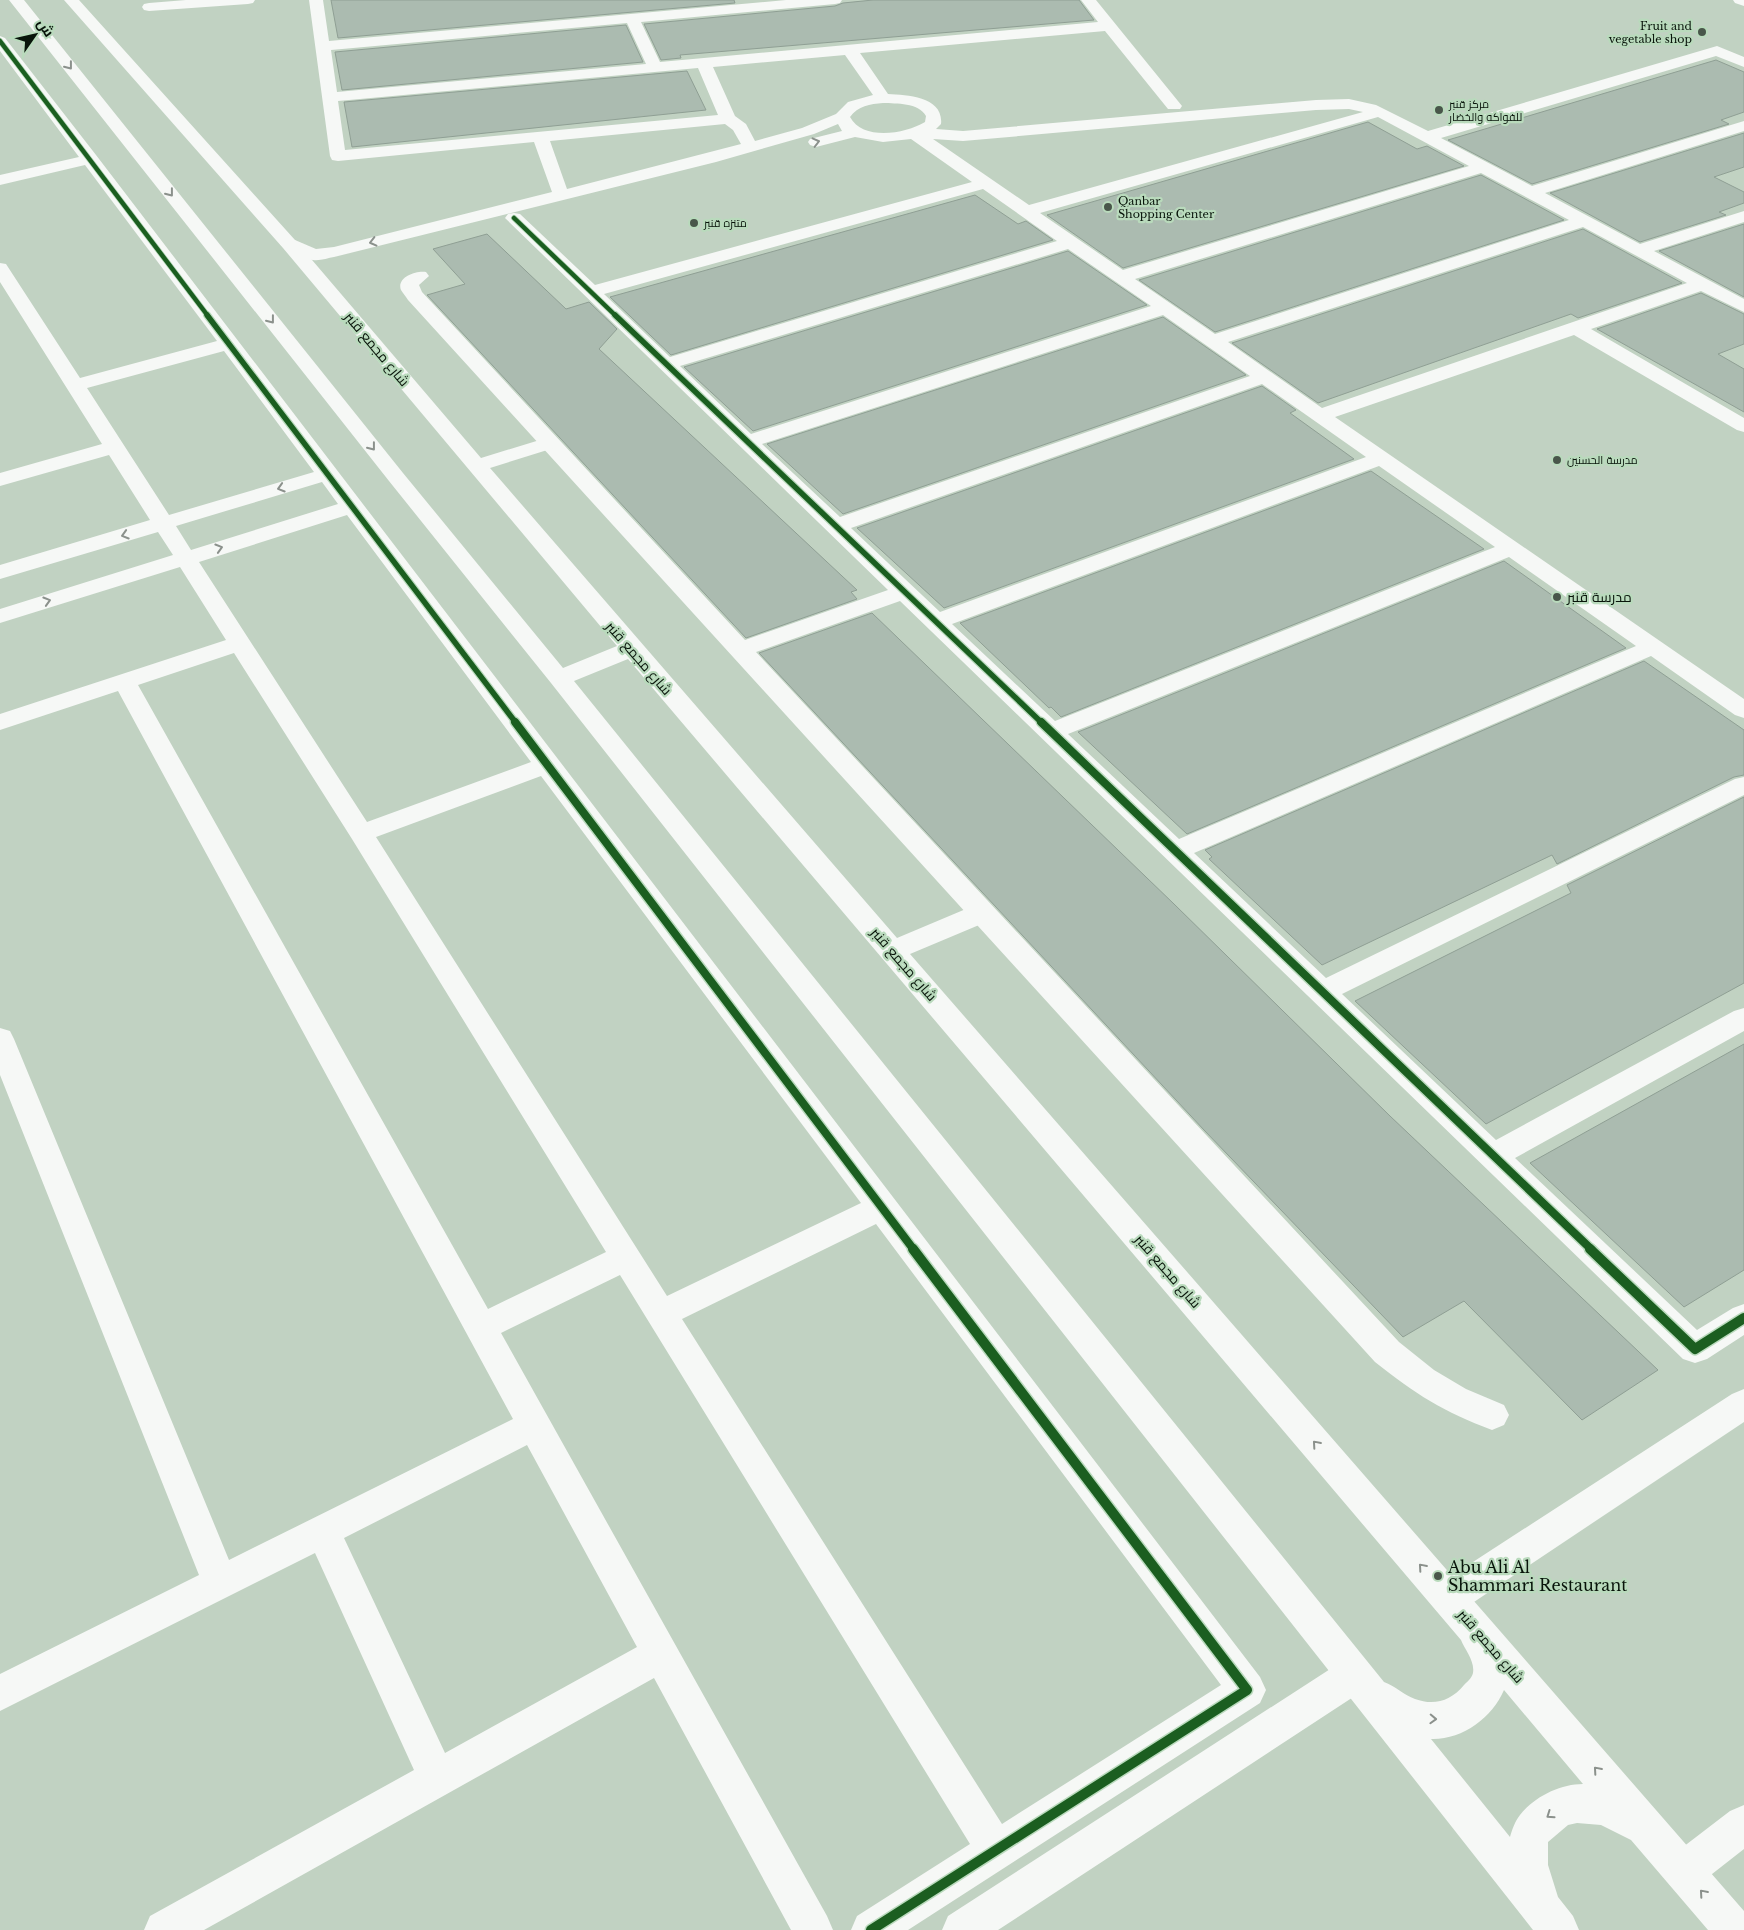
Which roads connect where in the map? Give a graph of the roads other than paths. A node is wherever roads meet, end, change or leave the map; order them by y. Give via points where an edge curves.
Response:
1 (16, 0) edge
2 (71, 0) edge
3 (248, 0) edge
4 (316, 0) edge
5 (835, 0) edge
6 (1088, 0) edge
7 (1740, 0) edge
8 (1744, 2) edge
9 (757, 3) edge
10 (149, 7) dead end
11 (632, 18) junction
12 (1109, 26) junction
13 (0, 41) edge
14 (321, 46) junction
15 (849, 49) junction
16 (1742, 60) edge
17 (704, 63) junction
18 (655, 67) junction
19 (330, 97) junction
20 (883, 98) junction
21 (1311, 99) junction
22 (1174, 106) junction
23 (1400, 107) junction
24 (1380, 112) junction
25 (842, 117) junction
26 (935, 118) junction
27 (728, 119) junction
28 (1744, 126) edge
29 (1448, 131) junction
30 (857, 132) junction
31 (917, 134) junction
32 (540, 137) junction
33 (1426, 137) junction
34 (750, 147) junction
35 (90, 159) junction
36 (1483, 167) junction
37 (0, 180) edge
38 (640, 181) junction
39 (986, 183) junction
40 (1530, 192) junction
41 (561, 195) junction
42 (1026, 211) junction
43 (1744, 216) edge
44 (514, 218) junction
45 (1584, 221) junction
46 (1071, 242) junction
47 (289, 244) junction
48 (1639, 250) junction
49 (0, 268) edge
50 (420, 276) dead end
51 (1121, 277) junction
52 (1703, 284) junction
53 (324, 287) junction
54 (591, 292) junction
55 (1744, 306) edge
56 (1165, 308) junction
57 (1576, 328) junction
58 (1213, 341) junction
59 (229, 344) junction
60 (666, 364) junction
61 (1265, 377) junction
62 (75, 385) junction
63 (1320, 415) junction
64 (1744, 426) edge
65 (746, 442) junction
66 (550, 443) junction
67 (114, 447) junction
68 (1382, 458) junction
69 (476, 466) junction
70 (328, 474) junction
71 (0, 480) edge
72 (352, 507) junction
73 (163, 524) junction
74 (835, 526) junction
75 (1512, 548) junction
76 (186, 559) junction
77 (0, 572) edge
78 (904, 592) junction
79 (0, 616) edge
80 (935, 622) junction
81 (240, 643) junction
82 (1653, 646) junction
83 (632, 649) junction
84 (740, 650) junction
85 (559, 678) junction
86 (124, 681) junction
87 (1738, 699) edge
88 (0, 722) edge
89 (1050, 732) junction
90 (547, 765) junction
91 (1744, 785) edge
92 (361, 833) junction
93 (1174, 851) junction
94 (982, 914) junction
95 (892, 951) junction
96 (1322, 992) junction
97 (1744, 1018) edge
98 (0, 1038) edge
99 (1493, 1156) junction
100 (882, 1207) junction
101 (626, 1258) junction
102 (661, 1314) junction
103 (1744, 1318) edge
104 (480, 1328) junction
105 (1744, 1404) edge
106 (1492, 1415) dead end
107 (534, 1425) junction
108 (323, 1531) junction
109 (220, 1583) junction
110 (1457, 1608) junction
111 (660, 1654) junction
112 (1357, 1679) junction
113 (0, 1693) edge
114 (437, 1778) junction
115 (1744, 1825) edge
116 (1656, 1838) junction
117 (996, 1850) junction
118 (1684, 1871) junction
119 (1553, 1922) edge
120 (164, 1930) edge
121 (813, 1930) edge
122 (871, 1930) edge
123 (962, 1930) edge
124 (1734, 1930) edge

1 -> 85 street
2 - 47 street, شارع مجمع قنبر
3 - 10 street
4 - 14 street
5 - 9 street
6 - 12 street
7 - 8 street
9 - 11 street
11 - 14 street
11 - 18 street
12 - 15 street
12 - 22 street
13 - 35 street
14 - 19 street
15 - 17 street
15 - 20 street
16 - 29 street via 1717,51
17 - 18 street
17 - 27 street
18 - 19 street
19 - 32 street via 338,156
20 - 25 street via 851,106
20 - 26 street via 920,104 928,108
21 - 22 street
21 - 23 street via 1359,94
21 - 24 street
21 - 31 street via 963,136
22 - 26 street via 977,123 953,123
23 - 24 street
23 - 29 street
24 - 33 street
24 - 42 street
25 - 30 street via 843,122
25 - 34 street via 808,131
26 - 31 street via 933,124
27 - 32 street
27 - 34 street via 740,127
28 - 40 street
29 - 33 street
30 - 31 street via 892,138
38 -> 30 street
31 - 39 street
32 - 41 street
33 - 36 street
34 - 38 street
35 - 37 street
35 - 59 street
36 - 40 street
36 - 51 street
38 - 41 street
38 - 44 street
39 - 42 street
39 - 54 street
40 - 45 street
41 -> 47 street via 334,252 314,255
42 - 46 street
43 - 48 street
44 - 53 street via 343,263 324,277
44 - 54 street
45 - 48 street
45 - 58 street
46 - 51 street
46 - 60 street
47 - 53 street, شارع مجمع قنبر
48 - 52 street
49 - 62 street
50 - 66 street via 410,283 410,289
51 - 56 street
52 - 55 street
52 - 57 street
53 - 69 street, شارع مجمع قنبر
54 - 60 street
56 - 58 street
56 - 65 street
57 - 63 street
57 - 64 street
58 - 61 street
59 - 62 street
59 - 70 street
60 - 65 street
61 - 63 street
61 - 74 street
62 - 67 street
63 - 68 street
65 - 74 street
66 - 69 street
66 - 84 street
67 - 71 street
67 - 73 street
68 - 75 street
68 - 80 street
69 - 83 street, شارع مجمع قنبر
70 - 72 street
70 -> 73 street
76 -> 72 street
72 - 90 street
73 - 76 street
73 -> 77 street
74 - 78 street
75 - 82 street
75 - 89 street
79 -> 76 street
76 - 81 street
78 - 80 street
78 - 84 street
80 - 89 street
81 - 86 street
81 - 92 street
82 - 87 street
82 - 93 street
83 - 85 street
83 - 95 street, شارع مجمع قنبر
84 - 94 street
85 - 112 street
86 - 88 street
86 - 104 street
89 - 93 street
90 - 92 street
90 - 100 street
91 - 96 street
92 - 101 street
93 - 96 street
94 - 95 street
94 - 106 street via 1387,1352 1422,1380 1454,1399
110 -> 95 street, شارع مجمع قنبر
96 - 99 street
97 - 99 street
98 - 109 street
99 - 103 street via 1695,1349
100 - 102 street
100 - 117 street via 1247,1690
101 - 102 street
101 - 104 street
102 - 117 street
104 - 107 street
105 - 110 street
107 - 108 street
107 - 111 street
108 - 109 street
108 - 114 street
109 - 113 street
112 -> 110 street via 1386,1704 1413,1718 1439,1721 1458,1714 1479,1698 1488,1683 1491,1664 1483,1645
116 -> 110 street, شارع مجمع قنبر
111 - 114 street
111 - 121 street
112 - 119 street
112 - 123 street
114 - 120 street
115 - 118 street
116 - 118 street, شارع مجمع قنبر
116 -> 119 street via 1607,1806 1576,1802 1550,1813 1531,1832 1527,1855 1530,1878
117 - 122 street
124 -> 118 street, شارع مجمع قنبر

